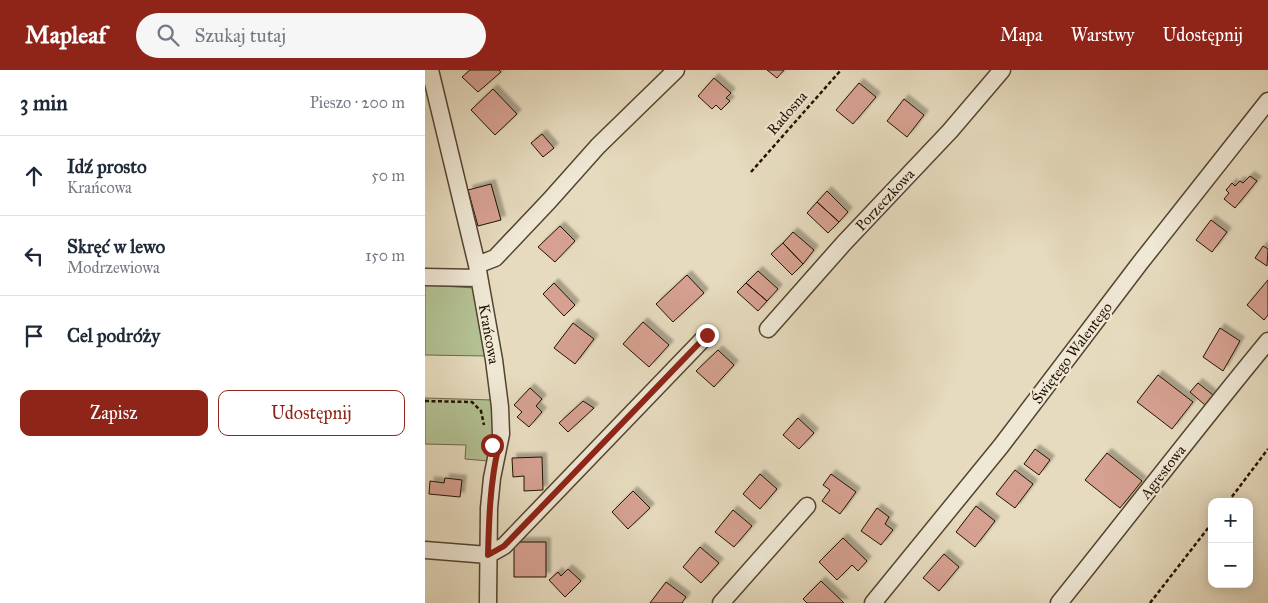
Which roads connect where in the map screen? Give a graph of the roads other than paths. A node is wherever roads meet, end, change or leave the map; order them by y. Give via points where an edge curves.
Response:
1 (430, 70) edge
2 (676, 70) edge
3 (1002, 70) edge
4 (1268, 101) edge
5 (478, 271) junction
6 (425, 277) edge
7 (768, 329) dead end
8 (707, 335) dead end
9 (1268, 341) edge
10 (807, 506) dead end
11 (425, 550) edge
12 (488, 555) junction
13 (488, 603) edge
14 (721, 603) edge
15 (873, 603) edge
16 (1059, 603) edge

1 - 5 street, Krańcowa
2 - 5 street via 598,146 495,258
3 - 7 street, Porzeczkowa
4 - 15 street, Świętego Walentego via 1001,446
5 - 6 street
5 - 12 street, Krańcowa via 494,360 501,434 492,478
8 - 12 street via 504,546
9 - 16 street, Agrestowa
10 - 14 street
11 - 12 street
12 - 13 street, Krańcowa

